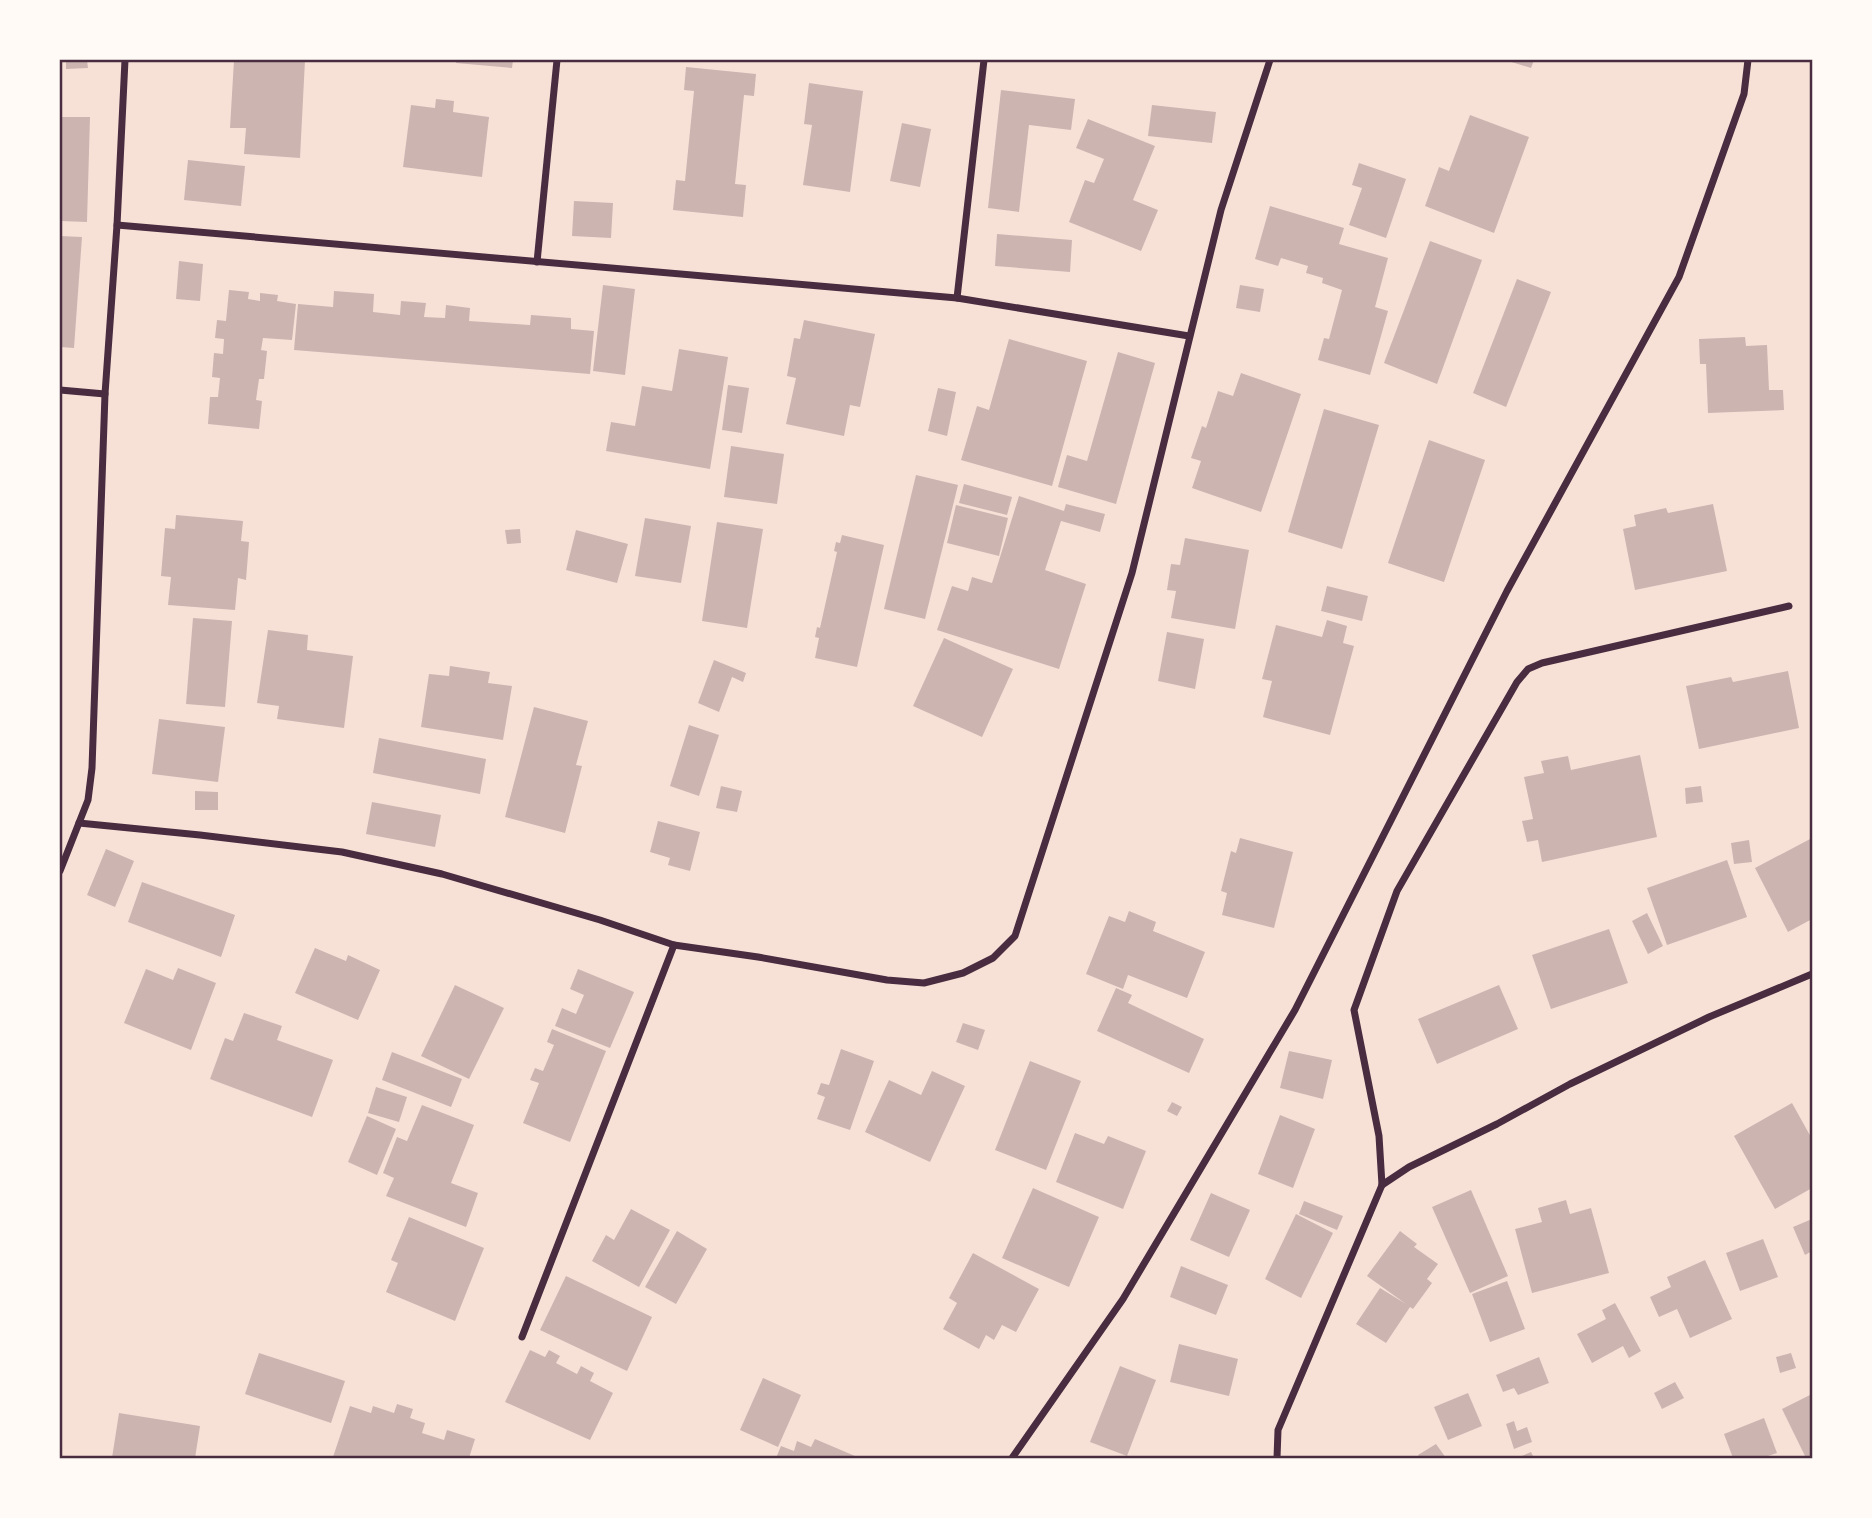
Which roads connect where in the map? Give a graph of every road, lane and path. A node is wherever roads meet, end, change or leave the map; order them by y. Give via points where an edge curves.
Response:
1 (125, 60) edge
2 (557, 60) edge
3 (984, 60) edge
4 (1270, 60) edge
5 (1748, 60) edge
6 (117, 225) junction
7 (537, 262) junction
8 (957, 298) junction
9 (1189, 336) junction
10 (60, 390) edge
11 (105, 394) junction
12 (1789, 606) dead end
13 (79, 823) junction
14 (60, 871) edge
15 (674, 945) junction
16 (1812, 974) edge
17 (1382, 1185) junction
18 (522, 1337) dead end
19 (1013, 1458) edge
20 (1278, 1458) edge

1 - 6 street
2 - 7 street
3 - 8 street
4 - 9 street via 1221,210
5 - 19 street via 1744,94 1679,276 1507,591 1294,1010 1123,1299
6 - 7 street
6 - 11 street
7 - 8 street
8 - 9 street
9 - 15 street via 1132,573 1015,936 993,958 963,973 924,983
10 - 11 street
11 - 13 street via 92,768
12 - 17 street via 1542,663 1528,669 1517,682 1397,891 1354,1010 1379,1136
13 - 14 street
13 - 15 street via 342,852 442,874
15 - 18 street
16 - 17 street via 1570,1084
17 - 20 street via 1278,1430

